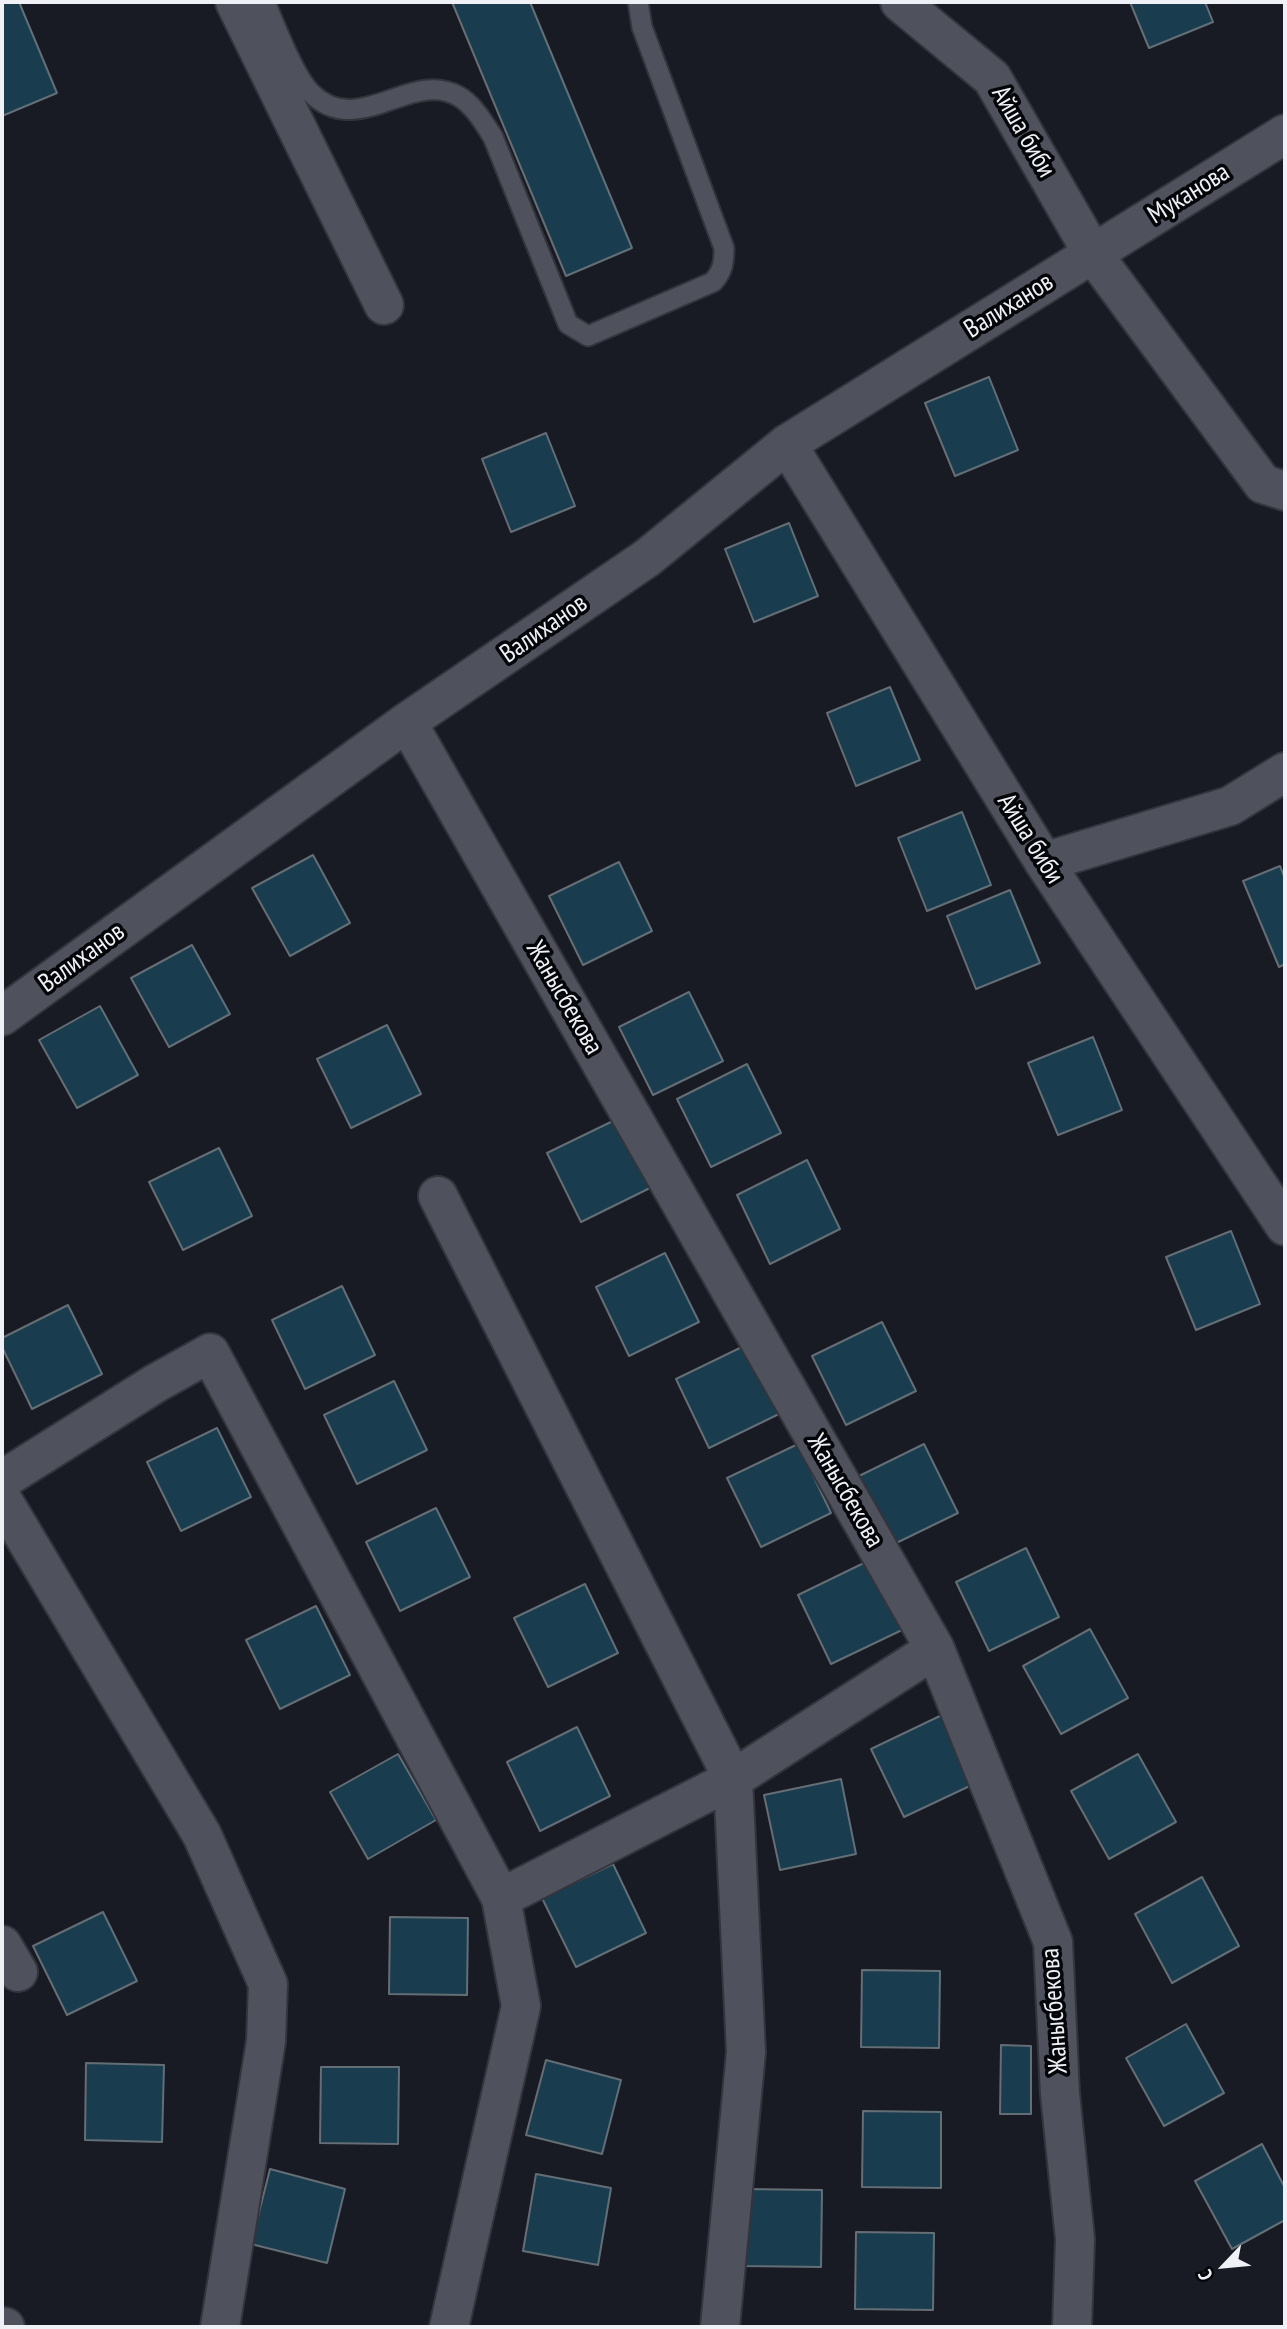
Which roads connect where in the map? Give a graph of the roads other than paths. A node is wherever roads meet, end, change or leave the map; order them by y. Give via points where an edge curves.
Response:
1 (235, 2) edge
2 (265, 2) edge
3 (638, 2) edge
4 (900, 2) edge
5 (1285, 134) edge
6 (1093, 254) junction
7 (384, 305) dead end
8 (787, 444) junction
9 (1285, 491) edge
10 (407, 722) junction
11 (1285, 772) edge
12 (1044, 862) junction
13 (2, 1016) edge
14 (439, 1196) dead end
15 (1285, 1226) edge
16 (2, 1480) edge
17 (2, 1499) edge
18 (935, 1649) junction
19 (733, 1779) junction
20 (501, 1898) junction
21 (220, 2327) edge
22 (449, 2327) edge
23 (720, 2327) edge
24 (1072, 2327) edge

1 - 7 street
2 - 3 lane via 309,92 329,106 363,109 426,89 458,96 479,115 493,137 568,324 588,336 713,282 724,260 724,248 642,27
4 - 6 street, Айша биби via 992,78
5 - 6 street, Муканова
6 - 8 street, Валиханов
6 - 9 street, Айша биби via 1263,484
8 - 10 street, Валиханов via 647,558
8 - 12 street, Айша биби
10 - 13 street, Валиханов
10 - 18 street, Жанысбекова
11 - 12 street via 1230,806
12 - 15 street, Айша биби
14 - 19 street
16 - 20 street via 210,1353
17 - 21 street via 202,1835 268,1984 267,2041
18 - 19 street
18 - 24 street, Жанысбекова via 1053,1942 1060,2094 1075,2239
19 - 20 street
19 - 23 street via 746,2052
20 - 22 street via 521,2006

